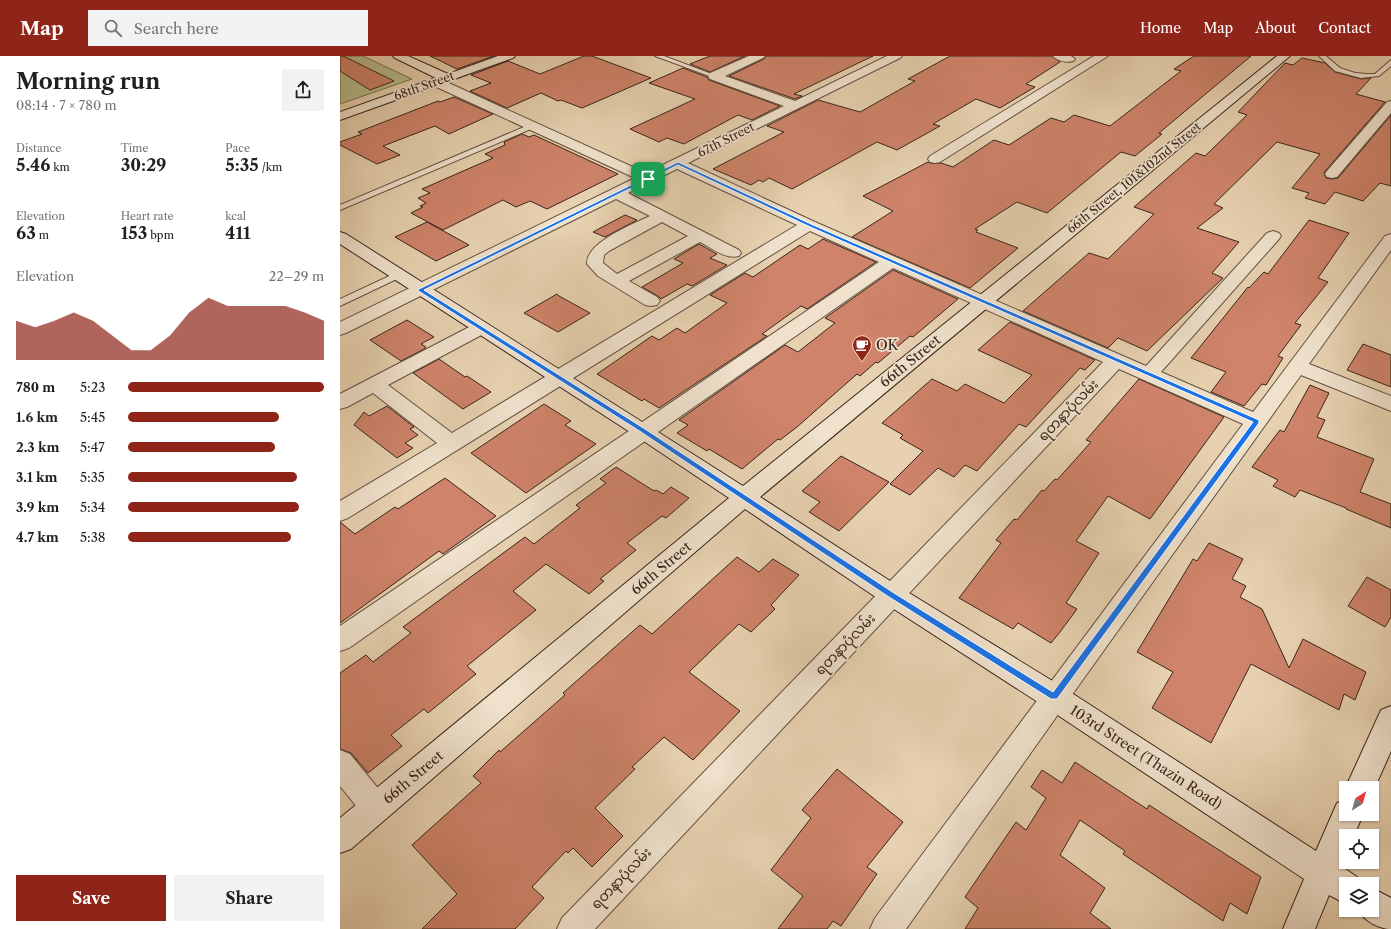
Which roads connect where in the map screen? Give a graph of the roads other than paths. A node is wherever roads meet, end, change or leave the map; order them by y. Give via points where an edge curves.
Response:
1 (399, 56) edge
2 (509, 56) edge
3 (658, 56) edge
4 (759, 56) edge
5 (896, 56) edge
6 (1102, 56) edge
7 (1322, 56) edge
8 (1279, 57) edge
9 (1391, 62) edge
10 (714, 76) junction
11 (442, 80) junction
12 (794, 105) junction
13 (1391, 105) edge
14 (340, 116) edge
15 (534, 126) junction
16 (935, 159) dead end
17 (678, 164) junction
18 (1332, 174) dead end
19 (648, 179) junction
20 (617, 194) junction
21 (340, 208) edge
22 (662, 216) junction
23 (809, 225) junction
24 (700, 236) junction
25 (1273, 236) dead end
26 (340, 237) edge
27 (1389, 245) edge
28 (733, 253) dead end
29 (892, 261) junction
30 (398, 275) junction
31 (618, 280) junction
32 (420, 290) junction
33 (651, 301) dead end
34 (984, 301) junction
35 (340, 303) edge
36 (481, 328) junction
37 (340, 329) edge
38 (1117, 359) junction
39 (1297, 366) junction
40 (1149, 374) junction
41 (558, 378) junction
42 (374, 384) junction
43 (340, 402) edge
44 (1391, 404) edge
45 (1256, 422) junction
46 (643, 431) junction
47 (452, 444) junction
48 (745, 497) junction
49 (340, 512) edge
50 (892, 595) junction
51 (340, 640) edge
52 (1054, 697) junction
53 (1391, 719) edge
54 (340, 764) edge
55 (1363, 781) edge
56 (376, 808) junction
57 (1347, 821) edge
58 (340, 838) edge
59 (1334, 880) edge
60 (1379, 908) edge
61 (1391, 916) edge
62 (572, 929) edge
63 (886, 929) edge
64 (1299, 929) edge

1 - 11 street
2 - 11 street, 68th Street
3 - 10 lane
4 - 10 street
5 - 12 street, 67th Street
6 - 16 street
7 - 9 lane via 1342,71 1366,76 1380,73
8 - 34 street, 66th Street, 101&102nd Street
10 - 12 street
11 - 14 street, 68th Street
11 - 15 street
12 - 17 street, 67th Street
13 - 18 street
15 - 19 street
15 - 21 lane
17 - 19 street, 67th Street
17 - 23 street
19 - 20 street, 67th Street
20 - 22 street
20 - 32 street, 67th Street
22 - 24 street
22 - 31 street via 597,253 595,264
23 - 29 street
23 - 41 street
24 - 28 street
24 - 31 street
25 - 40 street
26 - 30 street, 103rd Street (Thazin Road)
27 - 39 street
29 - 34 street
29 - 46 street
30 - 32 street, 103rd Street (Thazin Road)
30 - 35 lane
31 - 33 street
32 - 36 street, 103rd Street (Thazin Road)
32 - 37 street, 67th Street
34 - 38 street
34 - 48 street, 66th Street
36 - 41 street, 103rd Street (Thazin Road)
36 - 42 street
38 - 40 street
38 - 50 street, ရတနာပုံလမ်း
39 - 44 street
39 - 45 street
40 - 45 street
41 - 46 street, 103rd Street (Thazin Road)
41 - 47 street
42 - 43 street
42 - 47 street
45 - 52 street
46 - 48 street, 103rd Street (Thazin Road)
46 - 51 street
47 - 49 street
48 - 50 street, 103rd Street (Thazin Road)
48 - 56 street, 66th Street
50 - 52 street, 103rd Street (Thazin Road)
50 - 62 street, ရတနာပုံလမ်း
52 - 59 street, 103rd Street (Thazin Road)
52 - 63 street
53 - 55 street
54 - 56 street
56 - 58 street, 66th Street
57 - 59 street
59 - 64 street
60 - 61 street

